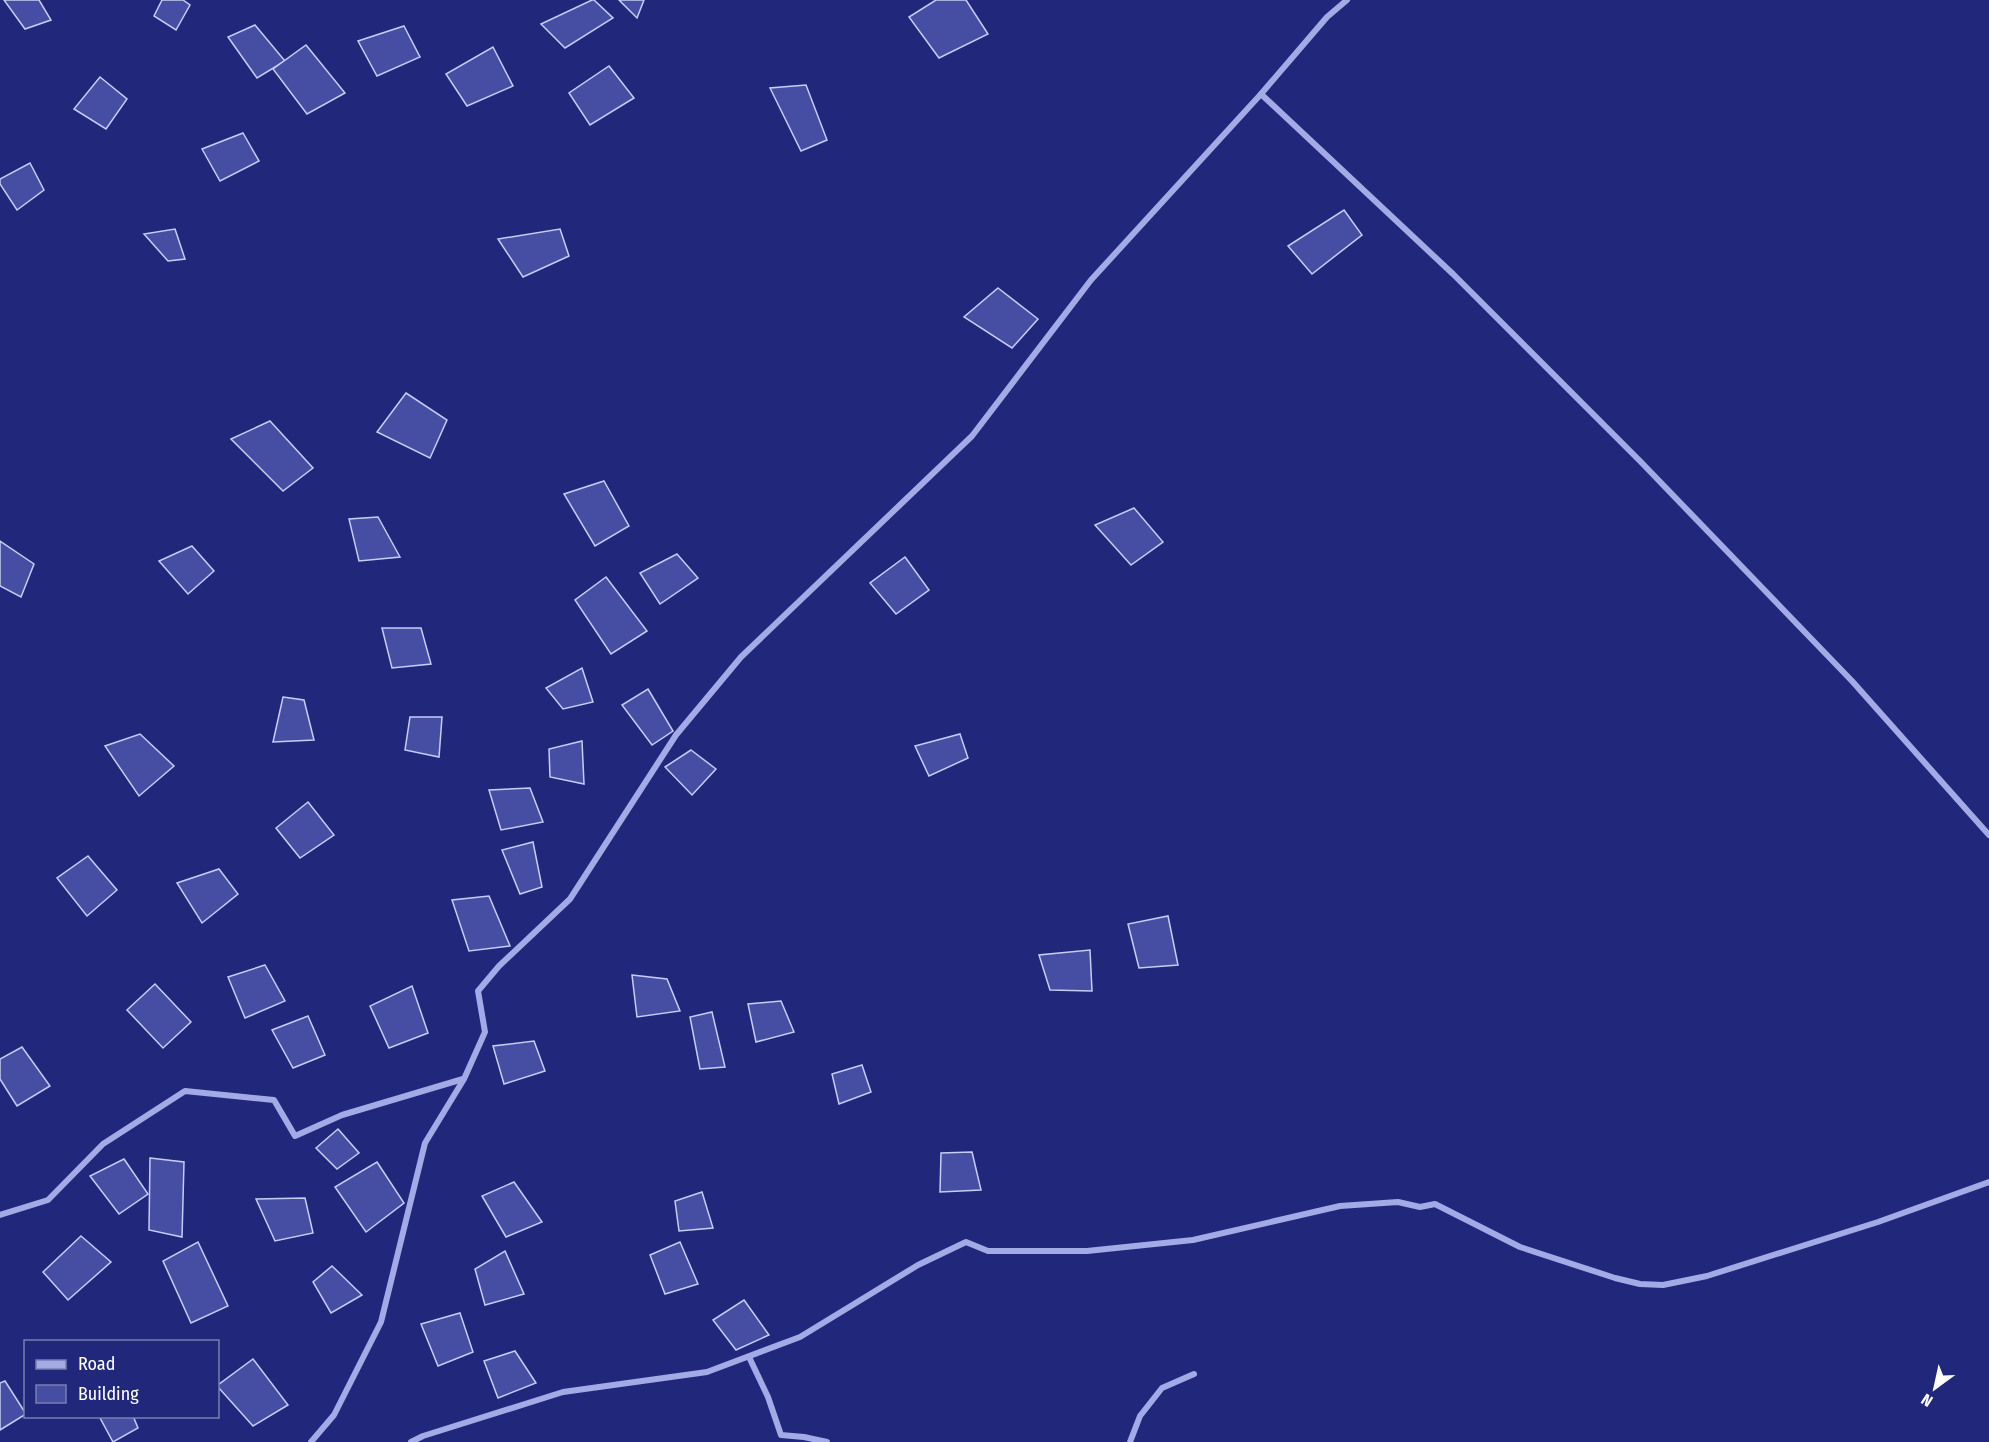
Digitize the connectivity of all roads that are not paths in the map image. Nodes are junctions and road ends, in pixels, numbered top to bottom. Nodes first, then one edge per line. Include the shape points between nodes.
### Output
1 (1347, 0) edge
2 (1261, 94) junction
3 (1989, 835) edge
4 (464, 1079) junction
5 (1989, 1182) edge
6 (0, 1215) edge
7 (749, 1357) junction
8 (1194, 1374) dead end
9 (311, 1442) edge
10 (411, 1442) edge
11 (827, 1442) edge
12 (1130, 1442) edge

1 - 2 street
2 - 3 street via 1453,274 1640,461 1852,681
2 - 4 street via 1091,280 972,436 741,657 676,735 570,899 478,991 485,1032
4 - 6 street via 342,1115 295,1137 274,1100 185,1091 103,1144 48,1200
4 - 9 street via 425,1143 381,1322 334,1415
5 - 7 street via 1787,1251 1663,1285 1614,1278 1520,1247 1435,1204 1340,1206 1193,1240 1087,1251 988,1251 966,1242 918,1265 800,1337
7 - 10 street via 707,1372 563,1392
7 - 11 street via 781,1435
8 - 12 street via 1162,1388 1140,1416

